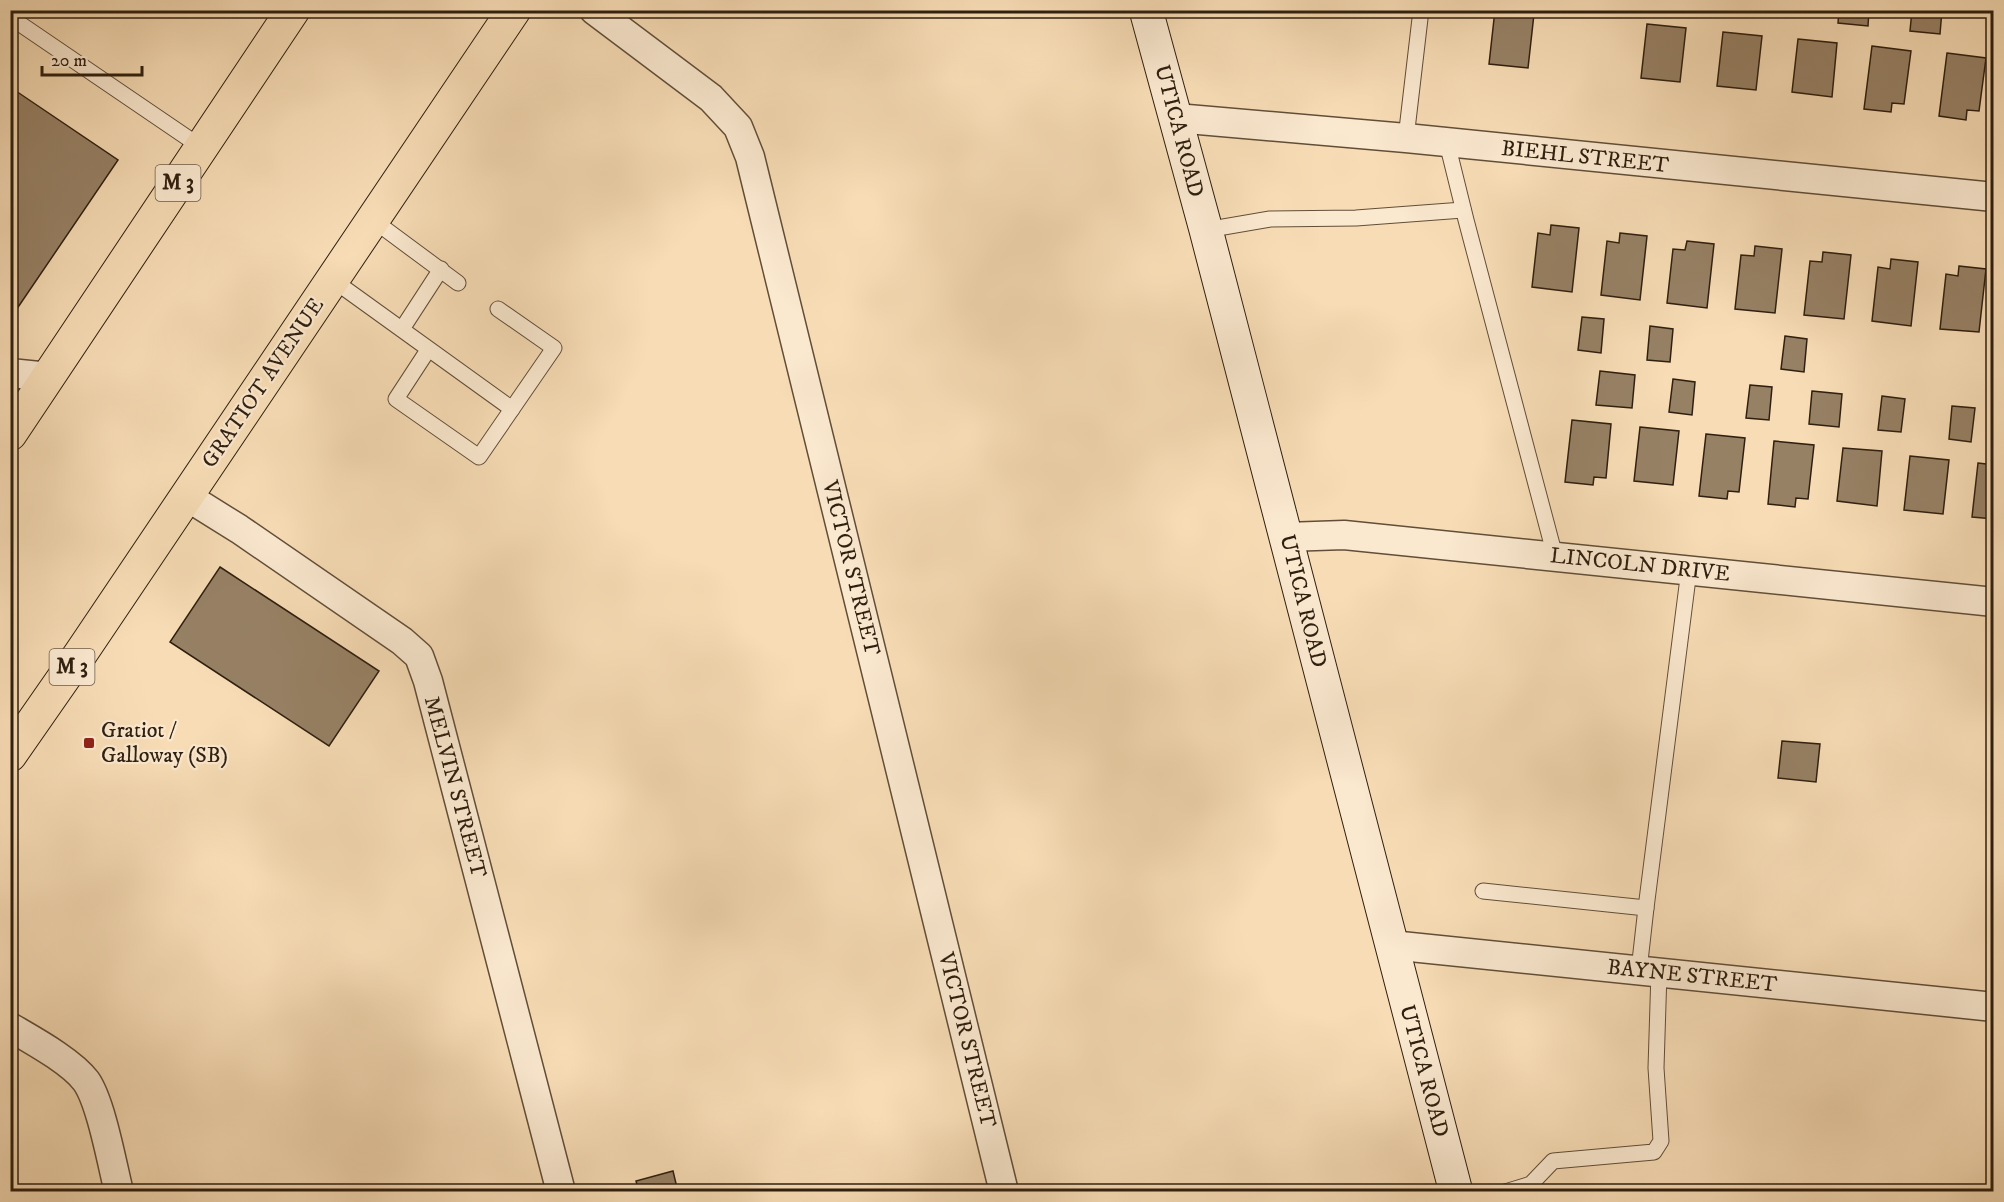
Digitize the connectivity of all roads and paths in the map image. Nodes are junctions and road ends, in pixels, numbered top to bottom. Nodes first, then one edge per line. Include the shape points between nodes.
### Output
1 (292, 10) edge
2 (514, 10) edge
3 (594, 10) edge
4 (1146, 10) edge
5 (1421, 10) edge
6 (10, 16) edge
7 (1176, 118) junction
8 (1406, 138) junction
9 (1448, 143) junction
10 (201, 147) junction
11 (1994, 197) edge
12 (1463, 210) junction
13 (373, 220) junction
14 (1206, 230) junction
15 (441, 269) junction
16 (333, 280) junction
17 (458, 283) dead end
18 (498, 309) dead end
19 (402, 329) junction
20 (428, 350) junction
21 (10, 373) edge
22 (49, 377) junction
23 (512, 409) junction
24 (10, 434) edge
25 (186, 496) junction
26 (1286, 537) junction
27 (1555, 556) junction
28 (1689, 570) junction
29 (1994, 602) edge
30 (10, 755) edge
31 (1483, 891) dead end
32 (1646, 908) junction
33 (1391, 945) junction
34 (1649, 971) junction
35 (1994, 1007) edge
36 (10, 1027) edge
37 (119, 1191) edge
38 (561, 1191) edge
39 (1004, 1191) edge
40 (1456, 1191) edge
41 (1505, 1191) edge

1 - 10 main road, M 3
2 - 13 main road, GRATIOT AVENUE / M 3
3 - 39 street, VICTOR STREET via 711,98 738,127 750,158
4 - 7 main road, UTICA ROAD
5 - 8 lane
6 - 10 lane
7 - 8 street, BIEHL STREET
7 - 14 main road, UTICA ROAD
8 - 9 street, BIEHL STREET
9 - 11 street, BIEHL STREET
9 - 12 lane
10 - 22 main road, M 3
12 - 14 lane via 1356,218 1270,219
12 - 27 lane
13 - 15 lane
13 - 16 main road, GRATIOT AVENUE / M 3
14 - 26 main road, UTICA ROAD
15 - 17 lane
15 - 19 lane
16 - 19 lane
16 - 25 main road, GRATIOT AVENUE / M 3
18 - 23 lane via 554,348
19 - 20 lane
20 - 23 lane
20 - 23 lane via 396,399 479,457
21 - 22 street
22 - 24 main road, M 3
25 - 30 main road, GRATIOT AVENUE / M 3
25 - 38 street, MELVIN STREET via 402,641 418,656 428,681
26 - 27 street, LINCOLN DRIVE via 1344,535
26 - 33 main road, UTICA ROAD
27 - 28 street, LINCOLN DRIVE
28 - 29 street, LINCOLN DRIVE
28 - 32 lane
31 - 32 lane
32 - 34 lane
33 - 34 street, BAYNE STREET
33 - 40 main road, UTICA ROAD
34 - 35 street, BAYNE STREET
34 - 41 lane via 1661,1141 1654,1152 1553,1161 1531,1184
36 - 37 street via 74,1068 86,1081 95,1099

